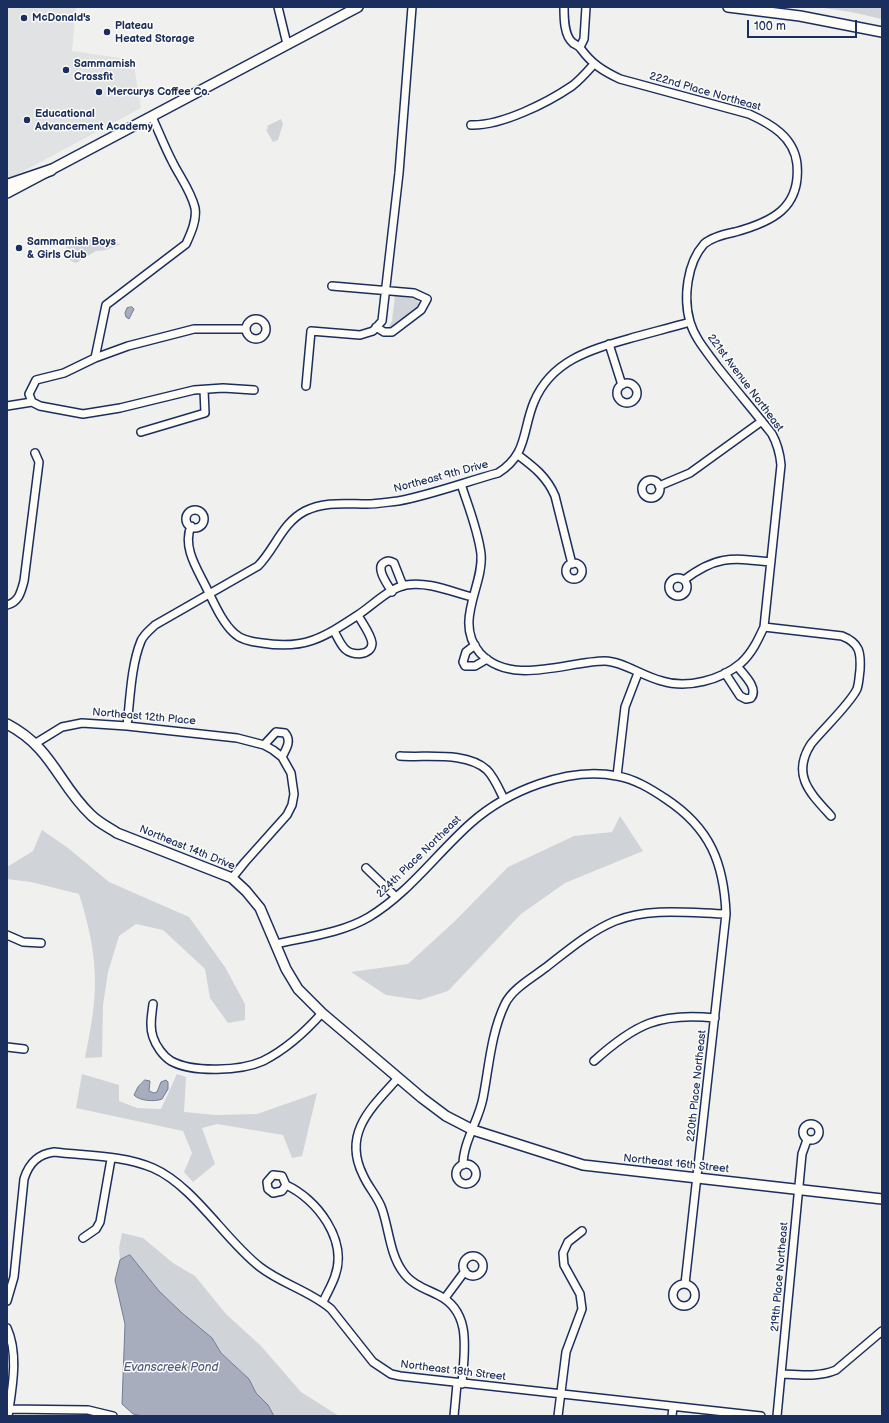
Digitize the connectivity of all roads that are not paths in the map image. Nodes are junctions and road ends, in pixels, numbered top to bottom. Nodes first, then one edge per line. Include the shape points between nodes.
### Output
1 (278, 7) edge
2 (358, 7) edge
3 (412, 7) edge
4 (564, 7) edge
5 (586, 7) edge
6 (728, 7) edge
7 (882, 32) edge
8 (288, 44) junction
9 (580, 47) junction
10 (594, 64) junction
11 (152, 117) junction
12 (471, 125) dead end
13 (51, 170) junction
14 (7, 185) edge
15 (7, 194) edge
16 (725, 234) joint
17 (332, 286) dead end
18 (385, 290) junction
19 (690, 322) junction
20 (376, 327) junction
21 (246, 329) dead end
22 (609, 344) junction
23 (95, 358) junction
24 (622, 385) dead end
25 (306, 386) dead end
26 (204, 390) junction
27 (254, 390) dead end
28 (32, 402) junction
29 (7, 406) edge
30 (762, 421) junction
31 (141, 432) dead end
32 (35, 453) dead end
33 (518, 455) junction
34 (461, 484) junction
35 (659, 486) dead end
36 (191, 526) dead end
37 (771, 562) junction
38 (572, 564) dead end
39 (684, 580) dead end
40 (403, 586) junction
41 (392, 592) junction
42 (210, 593) junction
43 (472, 597) junction
44 (10, 604) edge
45 (358, 615) junction
46 (764, 627) junction
47 (334, 630) junction
48 (475, 645) junction
49 (487, 659) junction
50 (737, 666) junction
51 (728, 672) junction
52 (638, 673) junction
53 (7, 724) edge
54 (127, 726) junction
55 (36, 743) junction
56 (264, 745) junction
57 (400, 756) dead end
58 (282, 757) junction
59 (617, 776) junction
60 (504, 799) junction
61 (831, 816) dead end
62 (366, 868) dead end
63 (232, 878) junction
64 (396, 896) junction
65 (726, 914) junction
66 (7, 934) edge
67 (41, 943) dead end
68 (276, 944) junction
69 (153, 1004) dead end
70 (322, 1013) junction
71 (715, 1018) junction
72 (7, 1047) edge
73 (24, 1049) dead end
74 (594, 1061) dead end
75 (398, 1078) junction
76 (473, 1130) junction
77 (807, 1140) dead end
78 (111, 1159) junction
79 (463, 1165) dead end
80 (697, 1178) junction
81 (286, 1185) dead end
82 (798, 1190) junction
83 (882, 1199) edge
84 (582, 1231) dead end
85 (83, 1238) dead end
86 (465, 1272) dead end
87 (685, 1284) dead end
88 (445, 1298) junction
89 (7, 1301) edge
90 (323, 1302) junction
91 (7, 1328) edge
92 (882, 1331) edge
93 (782, 1374) junction
94 (459, 1384) junction
95 (560, 1394) junction
96 (673, 1407) junction
97 (8, 1411) edge
98 (113, 1416) edge
99 (454, 1416) edge
100 (558, 1416) edge
101 (672, 1416) edge
102 (762, 1416) edge
103 (777, 1416) edge

1 - 8 street
2 - 8 street
3 - 18 street via 399,173
4 - 9 street, 222nd Place Northeast via 569,39
5 - 9 street via 584,39
6 - 7 street via 800,16
8 - 11 street
9 - 10 street, 222nd Place Northeast
10 - 12 street via 572,86 546,101 509,117
10 - 16 street, 222nd Place Northeast via 620,79 749,114 767,122 783,134 796,160 797,185 792,197 778,215 768,221
11 - 13 street
11 - 23 street via 191,195 195,209 194,221 186,244 106,305
13 - 14 main road
13 - 15 street
16 - 19 street, 221st Avenue Northeast via 706,243 694,260 688,287
17 - 18 street
18 - 20 street via 382,321
18 - 20 street via 414,293 427,299 421,310 392,332 384,332
19 - 22 street, Northeast 9th Drive
19 - 30 street, 221st Avenue Northeast via 699,342
20 - 25 street via 360,335 311,331
21 - 23 street via 194,329 128,346
22 - 24 street
22 - 33 street, Northeast 9th Drive via 574,358 549,377 534,403
23 - 28 street via 64,373 36,380 29,394
26 - 27 street
26 - 28 street via 83,414 40,406
26 - 31 street via 205,412
28 - 29 street
30 - 35 street via 690,473
30 - 37 street, 221st Avenue Northeast via 777,443 781,465
32 - 44 street via 39,462 24,581 20,596
33 - 34 street, Northeast 9th Drive via 508,467 498,473
33 - 38 street via 537,470 551,486
34 - 42 street, Northeast 9th Drive via 399,500 369,504 334,503 304,511 282,531 267,557 258,566
34 - 43 street via 481,554 479,575
36 - 42 street via 188,534 190,550
37 - 39 street via 734,559 720,561 700,568
37 - 46 street, 221st Avenue Northeast
40 - 41 street
40 - 41 street via 394,563 384,562 380,570
40 - 43 street via 426,585
41 - 45 street
42 - 47 street via 233,633 252,642 294,646 315,640
42 - 54 street, Northeast 9th Drive via 155,625 141,640
43 - 48 street via 469,623
45 - 47 street
45 - 47 street via 372,641 371,648 364,654 348,652
46 - 50 street, 221st Avenue Northeast via 747,657
46 - 61 street via 842,636 851,639 860,652 856,689 806,751 803,764 803,780 806,786
48 - 49 street
48 - 49 street via 466,652 463,662 466,666 475,666
49 - 52 street, 221st Avenue Northeast via 507,667 528,671 607,661
50 - 51 street, 221st Avenue Northeast
50 - 51 street via 754,688 751,698 740,696
51 - 52 street, 221st Avenue Northeast via 710,680 677,684 662,682
52 - 59 street via 625,707
53 - 55 street
54 - 55 street, Northeast 12th Place via 82,723 69,725
54 - 56 street, Northeast 12th Place via 237,738
55 - 63 street, Northeast 14th Drive via 76,797 103,825
56 - 58 street, Northeast 12th Place
56 - 58 street via 276,732 285,733 289,743
57 - 60 street via 448,757 472,761 488,770
58 - 63 street via 291,773 294,794 287,815
59 - 60 street via 564,778 527,788
59 - 65 street via 646,786 671,802 691,819 707,838 719,862 725,887
60 - 64 street, 224th Place Northeast via 470,824
62 - 64 street
63 - 68 street, Northeast 14th Drive via 254,900
64 - 68 street, 224th Place Northeast via 359,922
65 - 71 street, 220th Place Northeast
65 - 76 street via 667,912 642,914 615,921 584,938 520,987 506,1002 494,1034 480,1112
66 - 67 street via 22,942
68 - 70 street, Northeast 14th Drive via 292,981
69 - 70 street via 151,1027 164,1055 179,1064 217,1069 237,1068 263,1061 309,1028
70 - 75 street, Northeast 14th Drive
71 - 74 street via 690,1016 660,1019 632,1031
71 - 80 street, 220th Place Northeast
72 - 73 street
75 - 76 street, Northeast 14th Drive via 446,1116
75 - 88 street via 362,1122 356,1141 359,1166 382,1207 399,1267 411,1281
76 - 79 street via 464,1154
76 - 80 street, Northeast 16th Street via 583,1165
77 - 82 street, 219th Place Northeast via 802,1154
78 - 85 street via 100,1222 96,1229
78 - 89 street, Northeast 18th Street via 46,1153 27,1170 14,1277
78 - 90 street, Northeast 18th Street via 137,1163 166,1175 260,1267
80 - 82 street, Northeast 16th Street
80 - 87 street, 220th Place Northeast
81 - 90 street via 296,1190 313,1206 329,1227 336,1242 335,1276
82 - 83 street, Northeast 16th Street
82 - 93 street, 219th Place Northeast
84 - 95 street via 568,1242 563,1254 564,1265 580,1294 582,1308 566,1352
86 - 88 street
88 - 94 street via 455,1308 465,1329
90 - 94 street, Northeast 18th Street via 344,1324 373,1362 382,1369 400,1376
91 - 97 street via 13,1346 14,1360
92 - 93 street via 836,1370 809,1375
93 - 103 street, 219th Place Northeast
94 - 95 street, Northeast 18th Street
94 - 99 street
95 - 96 street, Northeast 18th Street
95 - 100 street
96 - 101 street
96 - 102 street, Northeast 18th Street
97 - 98 street via 88,1410

